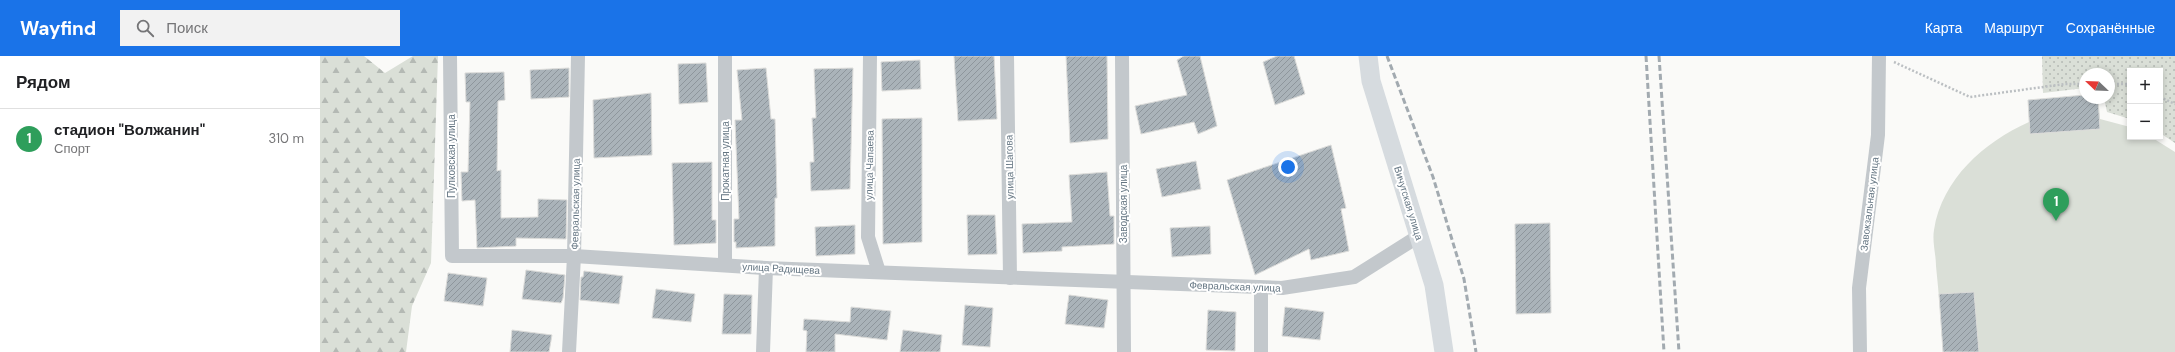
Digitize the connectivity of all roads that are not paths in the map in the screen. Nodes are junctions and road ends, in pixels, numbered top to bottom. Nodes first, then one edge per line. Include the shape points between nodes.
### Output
1 (450, 56) edge
2 (578, 56) edge
3 (725, 56) edge
4 (870, 56) edge
5 (1007, 56) edge
6 (1122, 56) edge
7 (1368, 56) edge
8 (1884, 58) edge
9 (1419, 236) junction
10 (452, 256) joint
11 (574, 256) junction
12 (725, 265) junction
13 (766, 268) junction
14 (879, 272) junction
15 (1010, 278) junction
16 (1117, 282) junction
17 (1261, 288) junction
18 (569, 352) edge
19 (763, 352) edge
20 (1124, 352) edge
21 (1261, 352) edge
22 (1444, 352) edge
23 (1860, 352) edge

1 - 10 street, Пулковская улица
2 - 11 street, Февральская улица
3 - 12 street, Прокатная улица
4 - 14 street, улица Чапаева via 868,237
5 - 15 street, улица Шагова
6 - 16 street, Заводская улица
7 - 9 main road, Вичугская улица via 1371,81
8 - 23 street, Завокзальная улица via 1878,135 1859,288
9 - 17 street, Февральская улица via 1354,277 1282,288
9 - 22 main road, Вичугская улица via 1434,285
10 - 11 street, улица Радищева
11 - 12 street, улица Радищева
11 - 18 street, Февральская улица
12 - 13 street, улица Радищева
13 - 14 street, улица Радищева
13 - 19 street
14 - 15 street, улица Радищева
15 - 16 street, улица Радищева
16 - 17 street, Февральская улица
16 - 20 street, Заводская улица
17 - 21 street

